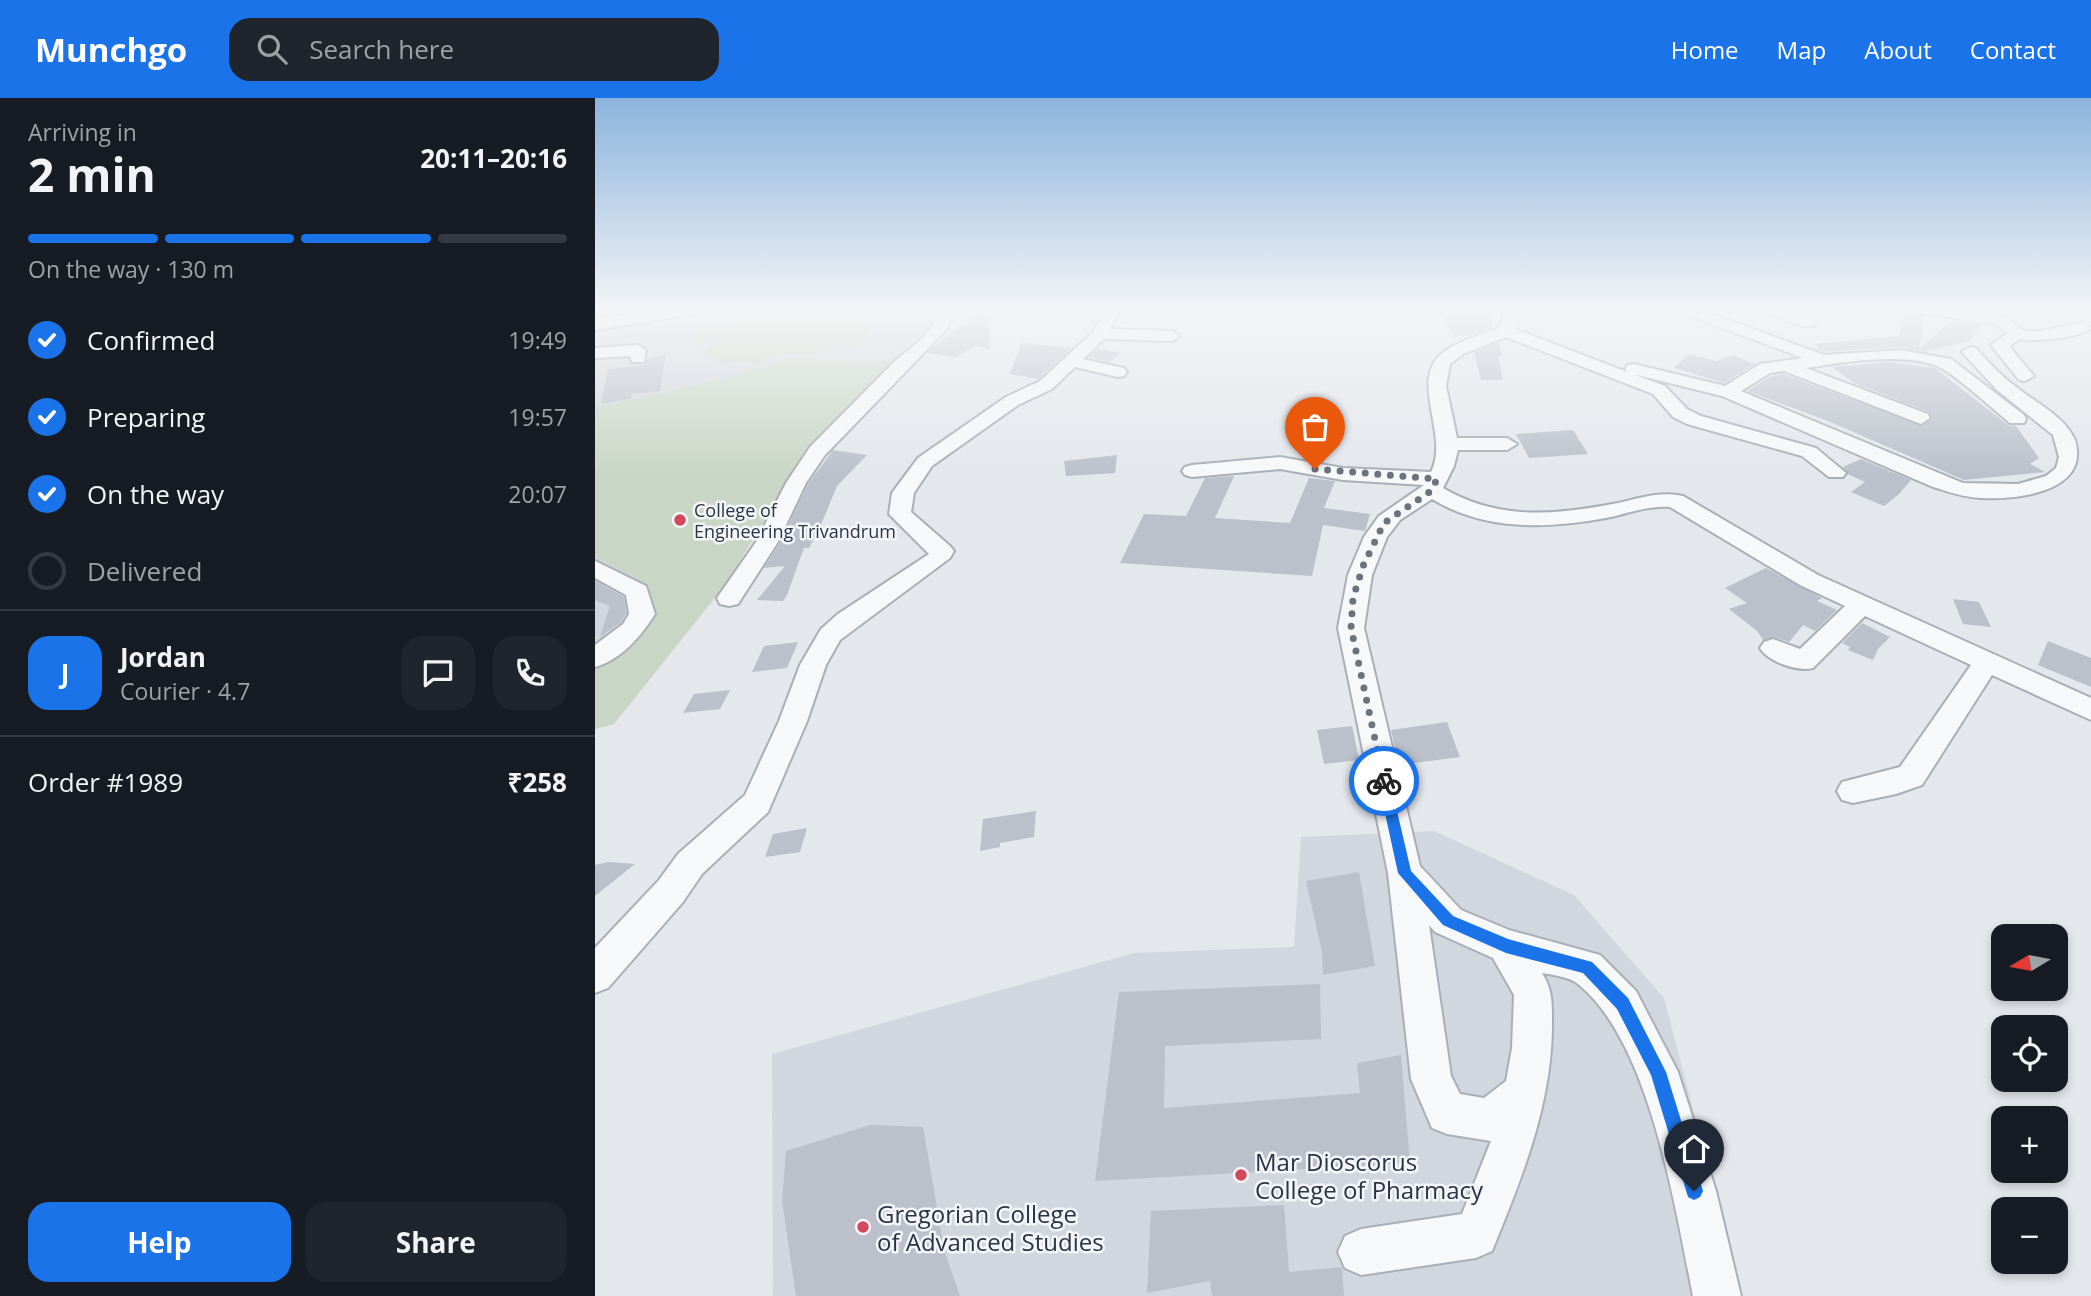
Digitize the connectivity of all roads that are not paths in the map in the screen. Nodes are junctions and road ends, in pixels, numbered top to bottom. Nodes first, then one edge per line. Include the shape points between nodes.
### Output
1 (902, 364) edge
2 (1068, 364) edge
3 (1083, 364) edge
4 (1444, 364) edge
5 (1591, 364) edge
6 (1799, 364) edge
7 (1850, 364) edge
8 (1946, 364) edge
9 (1982, 364) edge
10 (2015, 364) edge
11 (1786, 366) junction
12 (1634, 369) dead end
13 (1118, 372) dead end
14 (2025, 376) dead end
15 (1728, 392) junction
16 (1449, 444) junction
17 (1507, 444) dead end
18 (2070, 463) junction
19 (1192, 471) dead end
20 (1836, 474) dead end
21 (1434, 485) junction
22 (595, 568) edge
23 (729, 598) dead end
24 (1861, 605) junction
25 (1773, 648) dead end
26 (595, 658) edge
27 (1987, 662) junction
28 (2091, 710) edge
29 (1853, 791) dead end
30 (1402, 863) junction
31 (1506, 946) junction
32 (595, 975) edge
33 (1525, 1093) junction
34 (1361, 1252) dead end
35 (1717, 1296) edge

1 - 23 street via 817,451 767,542
2 - 32 street via 1046,385 1012,401 925,462 903,493 900,514 942,551 938,558 830,635 813,665 758,803 690,864
3 - 13 street
4 - 16 street via 1436,389
5 - 20 street via 1659,390 1680,413 1694,420 1809,452
6 - 11 street
7 - 11 street via 1921,418
8 - 18 street via 2052,443
9 - 18 street via 2054,425 2070,451
10 - 14 street
11 - 15 street via 1766,368
12 - 15 street
15 - 18 street via 1964,490 1994,493 2036,488 2060,478
16 - 17 street
16 - 21 street
19 - 21 street via 1280,463
21 - 24 street via 1447,502 1466,509 1525,518 1568,518 1662,500 1675,502
21 - 30 street via 1384,523 1353,598 1351,628
22 - 26 street via 637,591 642,614 632,629
24 - 25 street via 1804,661
24 - 27 street
27 - 28 street
27 - 29 street via 1911,776
30 - 31 street via 1448,921
30 - 33 street via 1431,1079 1447,1113 1490,1120
31 - 33 street via 1533,992
31 - 35 street via 1587,967 1623,1004 1658,1072 1694,1191
33 - 34 street via 1508,1157 1476,1235

